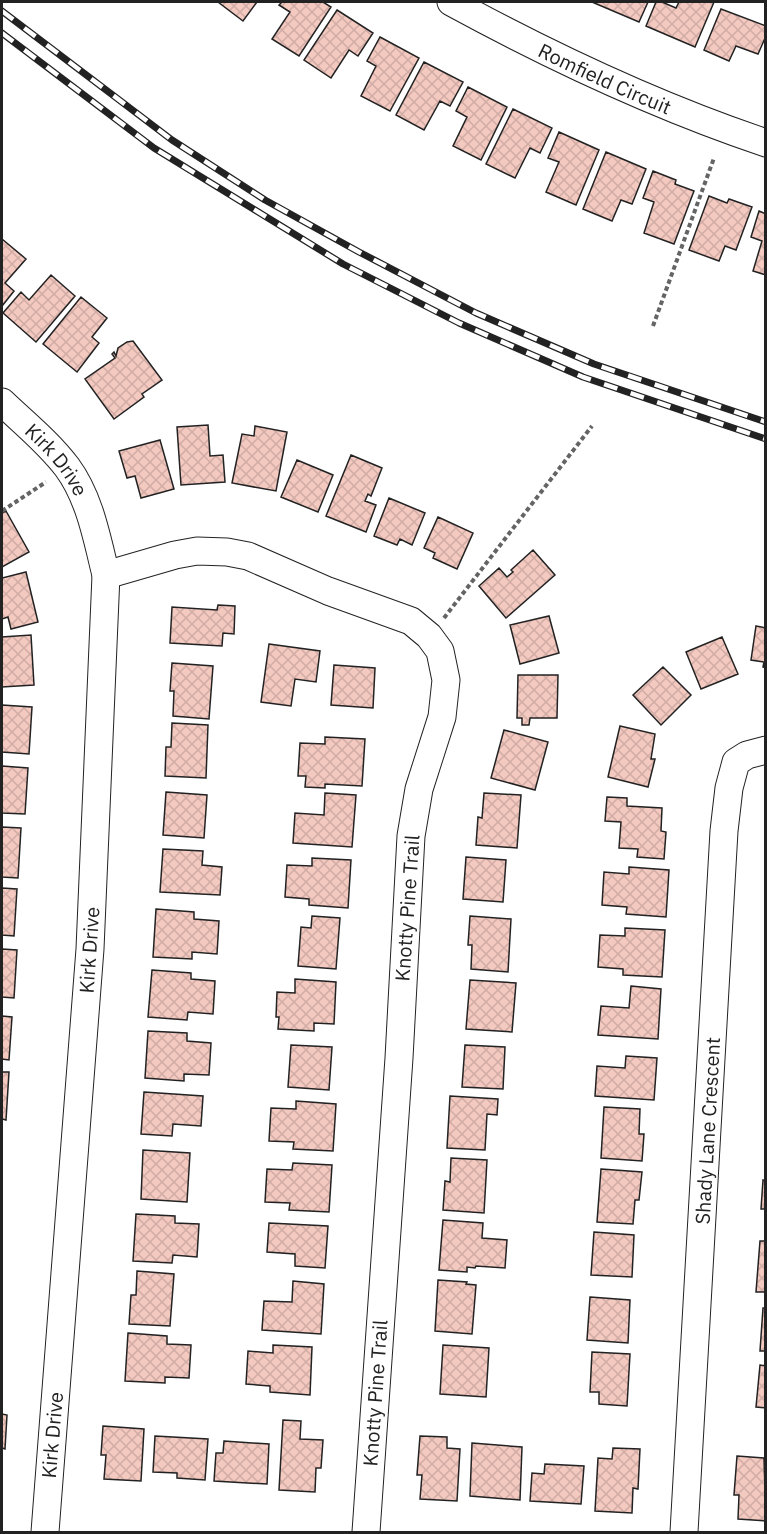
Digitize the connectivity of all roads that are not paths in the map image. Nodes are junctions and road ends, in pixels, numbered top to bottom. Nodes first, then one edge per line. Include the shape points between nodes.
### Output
1 (450, 2) edge
2 (765, 143) edge
3 (2, 402) edge
4 (106, 575) junction
5 (765, 750) edge
6 (45, 1533) edge
7 (366, 1533) edge
8 (684, 1533) edge

1 - 2 street, Romfield Circuit via 597,77
3 - 4 street, Kirk Drive via 43,439 68,469 96,531
4 - 6 street, Kirk Drive via 90,949
4 - 7 street, Knotty Pine Trail via 197,551 248,556 411,621 440,651 446,680 442,717 419,789 411,836
5 - 8 street, Shady Lane Crescent via 736,762 723,843

